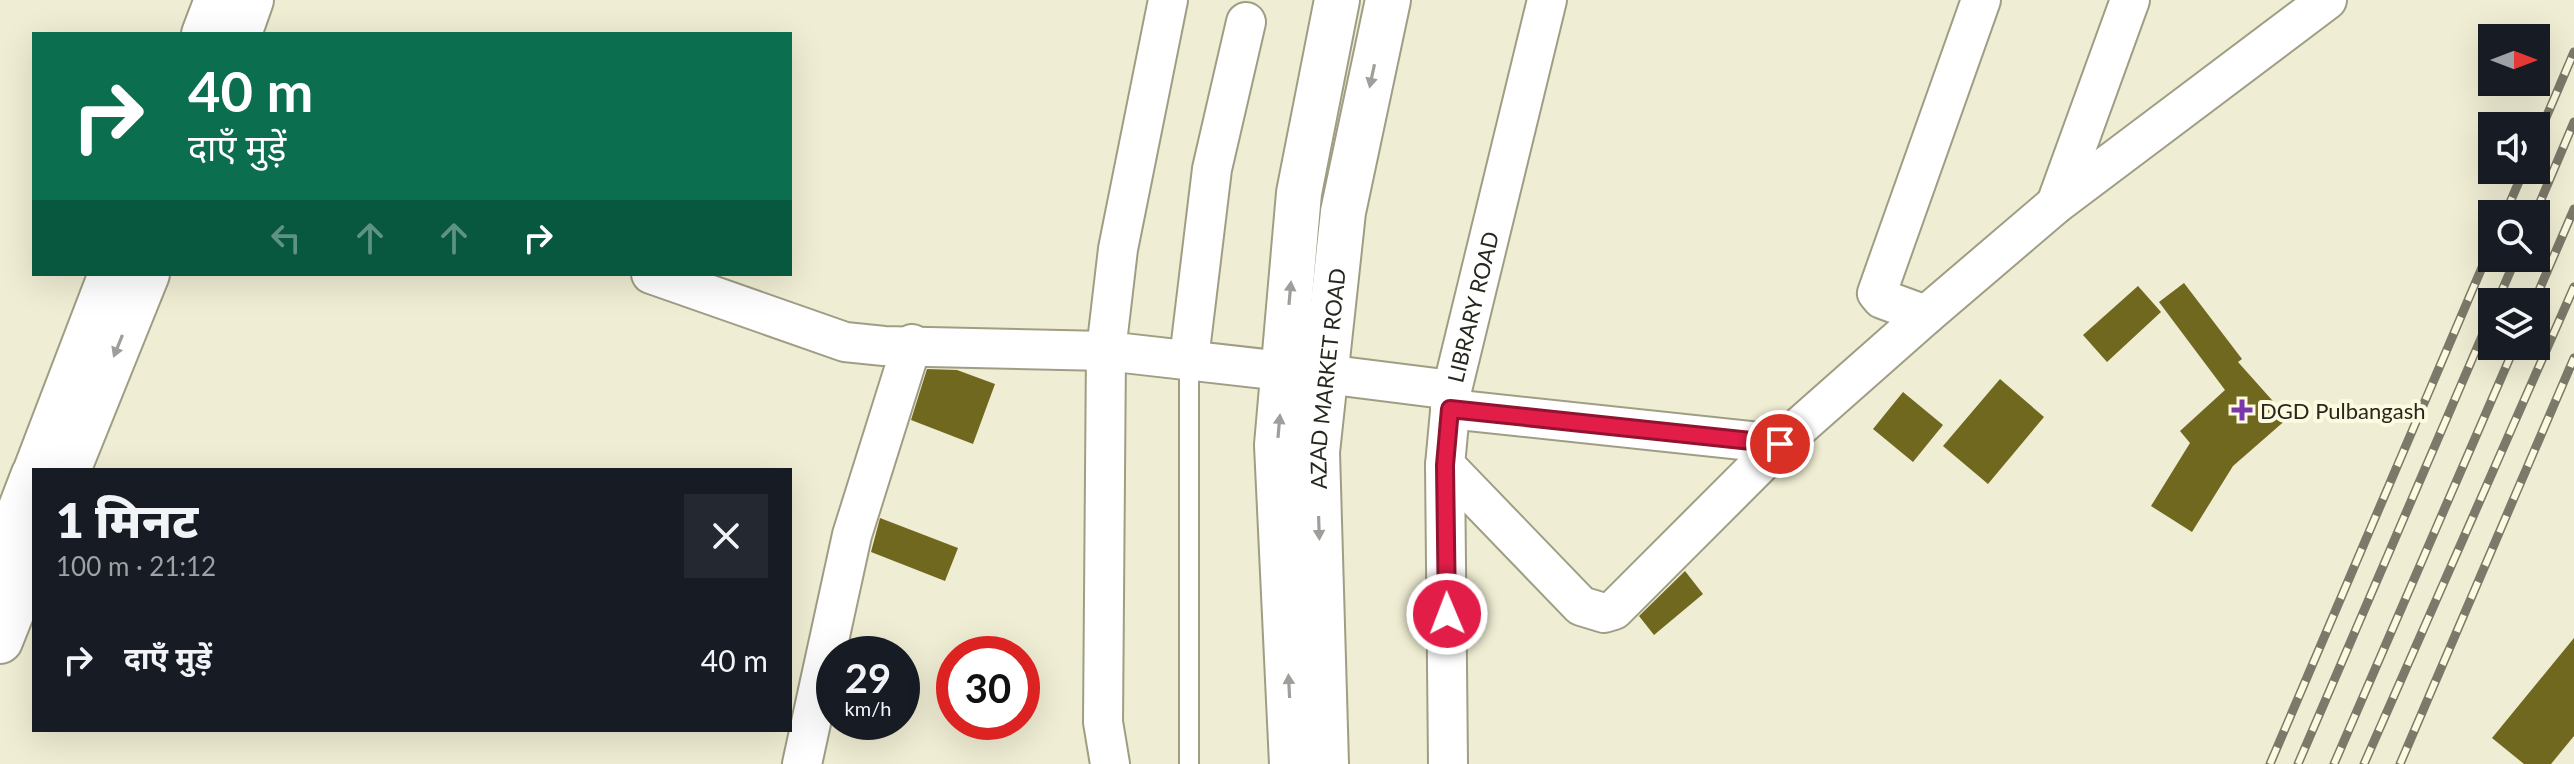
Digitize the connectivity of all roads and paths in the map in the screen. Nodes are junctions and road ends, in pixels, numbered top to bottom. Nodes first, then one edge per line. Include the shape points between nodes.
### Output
1 (217, 0) edge
2 (251, 0) edge
3 (1168, 0) edge
4 (1337, 0) edge
5 (1388, 0) edge
6 (1547, 0) edge
7 (1981, 0) edge
8 (2130, 0) edge
9 (2327, 0) edge
10 (1246, 22) dead end
11 (205, 32) edge
12 (240, 32) edge
13 (2056, 204) junction
14 (110, 276) edge
15 (146, 276) edge
16 (657, 276) edge
17 (1926, 315) junction
18 (912, 344) junction
19 (1106, 351) junction
20 (1189, 359) junction
21 (1304, 373) junction
22 (1451, 399) junction
23 (1780, 444) junction
24 (1445, 465) junction
25 (37, 468) edge
26 (69, 468) edge
27 (32, 480) edge
28 (32, 561) edge
29 (0, 562) edge
30 (0, 641) edge
31 (802, 764) edge
32 (1110, 764) edge
33 (1189, 764) edge
34 (1292, 764) edge
35 (1326, 764) edge
36 (1448, 764) edge

1 - 11 main road
2 - 12 main road
3 - 19 street via 1123,220
21 -> 4 main road, AZAD MARKET ROAD via 1299,193
5 -> 21 main road, AZAD MARKET ROAD
6 - 22 street, LIBRARY ROAD
7 - 17 street via 1877,293
8 - 13 street
9 - 13 street
10 - 20 street via 1212,169
13 - 17 street
14 - 25 main road
15 -> 26 main road
16 - 18 street via 830,338 884,346
17 - 23 street
18 - 19 street
18 - 31 street via 852,535
19 - 20 street
19 - 32 street via 1103,722
20 - 21 street
20 - 33 lane
21 - 22 street
34 -> 21 main road, AZAD MARKET ROAD via 1277,445
21 -> 35 main road, AZAD MARKET ROAD via 1317,452
22 - 23 street
22 - 24 street, LIBRARY ROAD
23 - 24 street via 1622,602 1604,613 1581,606
24 - 36 street, LIBRARY ROAD
27 - 29 main road
28 - 30 main road

